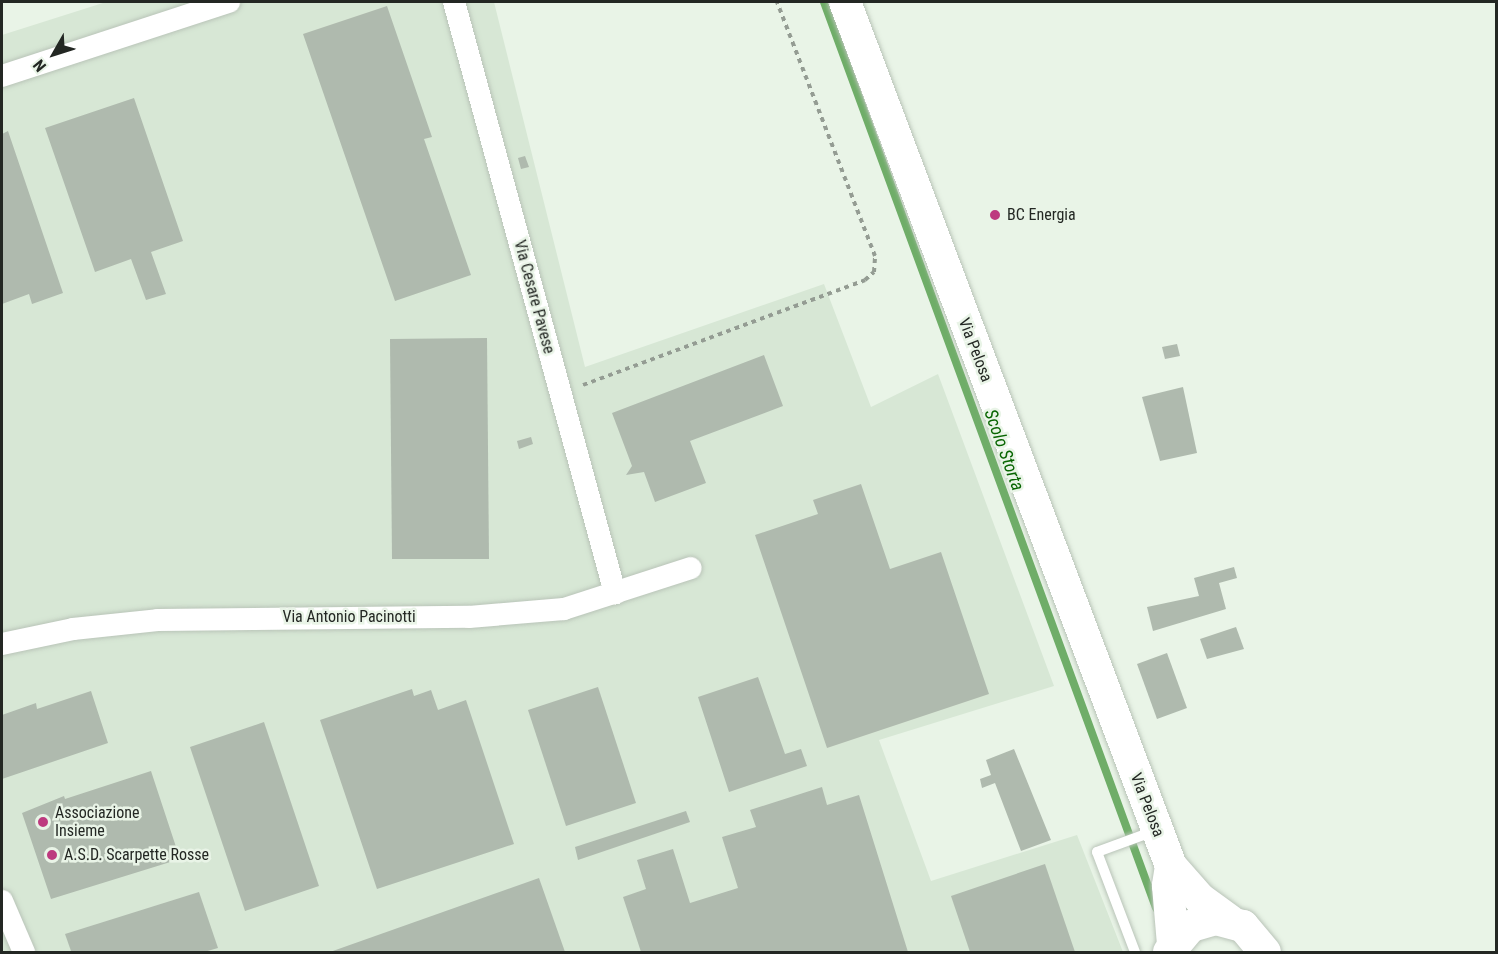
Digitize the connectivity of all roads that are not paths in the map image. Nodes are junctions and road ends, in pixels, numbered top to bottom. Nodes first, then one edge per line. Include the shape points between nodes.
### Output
1 (229, 2) edge
2 (454, 2) edge
3 (845, 2) edge
4 (2, 76) edge
5 (691, 568) dead end
6 (615, 592) junction
7 (2, 645) edge
8 (1148, 833) junction
9 (1171, 866) junction
10 (2, 901) edge
11 (1230, 921) junction
12 (1171, 948) edge
13 (24, 952) edge
14 (1135, 952) edge
15 (1265, 952) edge

1 - 4 street
2 - 6 street, Via Cesare Pavese
3 - 8 main road, Via Pelosa
5 - 6 street, Via Antonio Pacinotti
6 - 7 street, Via Antonio Pacinotti via 564,609 479,616 158,620 73,629
8 - 9 main road, Via Pelosa
8 - 14 lane via 1097,852
9 - 11 main road, Via Pelosa via 1200,899
9 - 12 main road, Via Pelosa
10 - 13 street
11 - 12 main road, Via Pelosa via 1202,922 1181,934
11 - 15 main road, Via Pelosa via 1254,935

